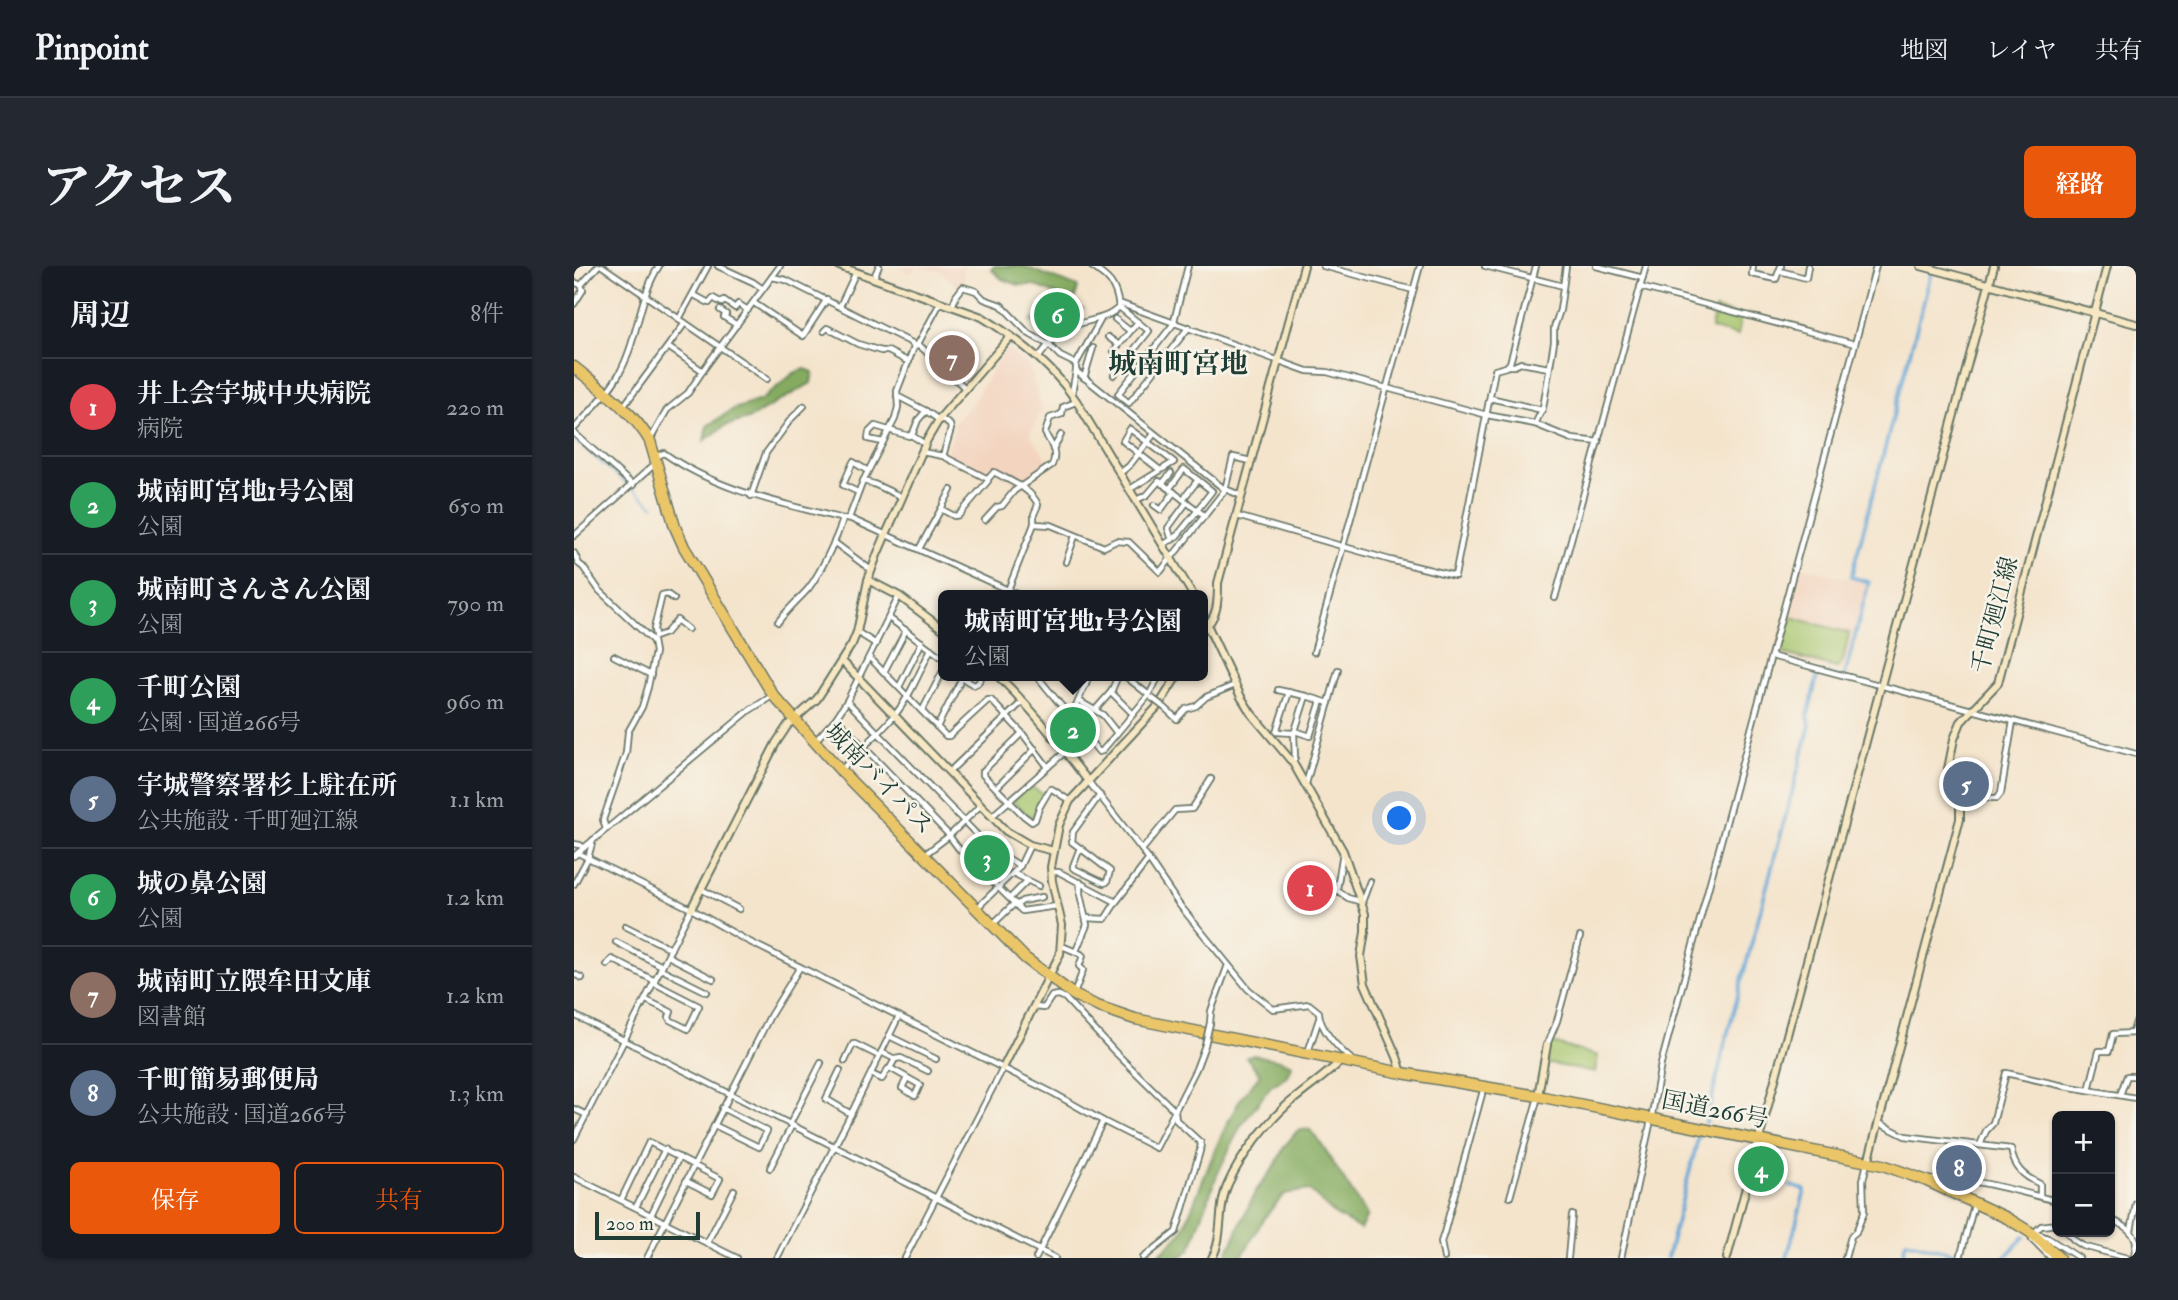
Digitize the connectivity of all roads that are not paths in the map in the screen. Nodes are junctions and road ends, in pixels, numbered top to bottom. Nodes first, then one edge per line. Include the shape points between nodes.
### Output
1 (600, 266) edge
2 (659, 266) edge
3 (708, 266) edge
4 (718, 266) edge
5 (739, 266) edge
6 (780, 266) edge
7 (839, 266) edge
8 (879, 266) edge
9 (1091, 266) edge
10 (1188, 266) edge
11 (1304, 266) edge
12 (1323, 266) edge
13 (1420, 266) edge
14 (1485, 266) edge
15 (1536, 266) edge
16 (1566, 266) edge
17 (1595, 266) edge
18 (1646, 266) edge
19 (1753, 266) edge
20 (1808, 266) edge
21 (1876, 266) edge
22 (1921, 266) edge
23 (1994, 266) edge
24 (2107, 266) edge
25 (1780, 269) edge
26 (856, 272) junction
27 (735, 274) junction
28 (772, 277) junction
29 (874, 277) junction
30 (1533, 278) junction
31 (1643, 278) junction
32 (574, 282) edge
33 (1989, 284) junction
34 (581, 285) junction
35 (1563, 286) junction
36 (1640, 287) junction
37 (763, 289) junction
38 (1413, 290) junction
39 (644, 295) junction
40 (694, 295) junction
41 (827, 299) junction
42 (574, 303) edge
43 (754, 303) junction
44 (940, 303) junction
45 (1119, 305) junction
46 (840, 306) junction
47 (953, 307) junction
48 (720, 310) dead end
49 (748, 310) junction
50 (2095, 313) junction
51 (1101, 318) junction
52 (679, 319) junction
53 (1115, 319) dead end
54 (1138, 322) junction
55 (1174, 322) junction
56 (685, 323) junction
57 (2136, 324) edge
58 (737, 326) junction
59 (1189, 327) junction
60 (824, 331) dead end
61 (1130, 331) junction
62 (1010, 337) junction
63 (1108, 337) dead end
64 (1855, 344) junction
65 (1049, 345) junction
66 (1119, 345) junction
67 (916, 346) junction
68 (668, 347) junction
69 (720, 348) junction
70 (1093, 348) dead end
71 (1114, 351) dead end
72 (1148, 356) junction
73 (1080, 357) junction
74 (1038, 358) junction
75 (1089, 360) junction
76 (1278, 360) junction
77 (909, 362) junction
78 (1076, 364) junction
79 (1159, 365) junction
80 (1508, 366) junction
81 (574, 367) edge
82 (1549, 368) junction
83 (703, 371) junction
84 (1076, 371) junction
85 (1114, 374) dead end
86 (1084, 378) junction
87 (767, 379) dead end
88 (1386, 387) junction
89 (965, 388) junction
90 (605, 393) junction
91 (1072, 393) junction
92 (897, 396) junction
93 (1490, 398) junction
94 (1077, 401) junction
95 (804, 406) dead end
96 (622, 408) junction
97 (1542, 410) junction
98 (926, 411) junction
99 (1487, 415) junction
100 (939, 419) junction
101 (1535, 424) junction
102 (889, 430) junction
103 (574, 431) edge
104 (1154, 434) junction
105 (911, 435) junction
106 (1061, 435) dead end
107 (650, 441) junction
108 (883, 442) junction
109 (1149, 442) junction
110 (1599, 443) junction
111 (923, 448) junction
112 (1053, 449) junction
113 (1139, 454) junction
114 (943, 456) junction
115 (656, 460) junction
116 (1251, 461) junction
117 (1160, 470) junction
118 (868, 471) junction
119 (1120, 473) junction
120 (1171, 473) dead end
121 (988, 479) junction
122 (1198, 480) junction
123 (863, 481) junction
124 (1163, 484) junction
125 (632, 486) junction
126 (1020, 487) junction
127 (951, 489) dead end
128 (1130, 489) junction
129 (1225, 489) junction
130 (1172, 490) junction
131 (858, 492) junction
132 (751, 496) junction
133 (1242, 496) junction
134 (902, 498) junction
135 (1136, 500) junction
136 (1185, 500) junction
137 (1154, 505) dead end
138 (941, 509) junction
139 (1197, 510) junction
140 (1205, 516) junction
141 (1237, 516) junction
142 (846, 519) junction
143 (985, 520) dead end
144 (1034, 524) junction
145 (574, 536) edge
146 (886, 536) junction
147 (1075, 536) junction
148 (1172, 541) junction
149 (835, 543) junction
150 (1163, 545) junction
151 (1342, 547) junction
152 (919, 550) junction
153 (574, 553) edge
154 (1172, 559) junction
155 (1066, 562) dead end
156 (871, 570) junction
157 (868, 579) junction
158 (1003, 590) edge
159 (1011, 590) edge
160 (1190, 590) edge
161 (899, 596) junction
162 (1555, 598) dead end
163 (674, 599) dead end
164 (889, 618) junction
165 (778, 622) dead end
166 (938, 626) edge
167 (1209, 626) joint
168 (688, 629) dead end
169 (906, 629) junction
170 (857, 632) junction
171 (654, 638) junction
172 (922, 642) junction
173 (876, 644) junction
174 (931, 649) junction
175 (1314, 652) dead end
176 (938, 655) edge
177 (614, 656) dead end
178 (1771, 656) junction
179 (869, 657) junction
180 (842, 662) junction
181 (1338, 670) dead end
182 (884, 673) junction
183 (651, 676) junction
184 (859, 678) junction
185 (938, 680) edge
186 (961, 681) edge
187 (1003, 681) edge
188 (1041, 681) edge
189 (1077, 681) edge
190 (1087, 681) edge
191 (1116, 681) edge
192 (1131, 681) edge
193 (1157, 681) edge
194 (1174, 681) edge
195 (1086, 685) junction
196 (1236, 685) junction
197 (1881, 685) junction
198 (899, 687) junction
199 (1278, 690) dead end
200 (1111, 692) junction
201 (1289, 692) junction
202 (774, 695) junction
203 (907, 696) junction
204 (1150, 696) junction
205 (1306, 696) junction
206 (1024, 700) junction
207 (847, 701) junction
208 (1079, 701) junction
209 (1321, 701) junction
210 (1329, 703) junction
211 (1096, 709) junction
212 (1973, 710) junction
213 (922, 712) junction
214 (1133, 714) junction
215 (895, 716) junction
216 (1007, 717) junction
217 (836, 718) junction
218 (1073, 718) junction
219 (794, 720) junction
220 (2013, 721) junction
221 (937, 727) junction
222 (878, 732) junction
223 (1294, 732) junction
224 (1022, 733) junction
225 (1117, 733) junction
226 (1055, 736) junction
227 (814, 742) junction
228 (863, 746) junction
229 (1035, 749) junction
230 (1065, 751) junction
231 (2136, 754) edge
232 (1293, 762) junction
233 (1048, 767) junction
234 (841, 771) junction
235 (949, 772) junction
236 (1211, 779) dead end
237 (1088, 781) junction
238 (1306, 786) junction
239 (996, 788) junction
240 (1100, 795) junction
241 (1070, 801) junction
242 (1009, 802) junction
243 (1960, 803) junction
244 (981, 804) junction
245 (992, 816) junction
246 (965, 820) junction
247 (606, 829) junction
248 (949, 836) junction
249 (593, 839) junction
250 (574, 844) edge
251 (1030, 845) junction
252 (1003, 846) dead end
253 (584, 848) junction
254 (1080, 848) junction
255 (1142, 850) junction
256 (1054, 851) junction
257 (1343, 851) junction
258 (997, 852) junction
259 (576, 854) edge
260 (923, 856) junction
261 (588, 858) junction
262 (1149, 859) junction
263 (1020, 866) junction
264 (1051, 872) junction
265 (1013, 873) junction
266 (1027, 881) junction
267 (1370, 881) dead end
268 (1080, 882) junction
269 (1325, 882) dead end
270 (574, 884) edge
271 (1039, 886) dead end
272 (999, 887) junction
273 (701, 889) junction
274 (1337, 889) junction
275 (1042, 897) dead end
276 (1362, 901) junction
277 (1014, 902) junction
278 (1116, 902) junction
279 (1057, 906) junction
280 (691, 909) junction
281 (739, 909) dead end
282 (976, 909) junction
283 (1086, 918) junction
284 (625, 926) dead end
285 (992, 926) junction
286 (1580, 937) dead end
287 (617, 942) dead end
288 (1062, 946) junction
289 (671, 949) junction
290 (1076, 951) junction
291 (668, 956) junction
292 (1229, 964) junction
293 (607, 965) dead end
294 (662, 967) junction
295 (800, 967) junction
296 (574, 974) edge
297 (582, 978) dead end
298 (1050, 978) junction
299 (713, 979) dead end
300 (655, 982) junction
301 (707, 992) dead end
302 (1074, 995) junction
303 (646, 1000) junction
304 (1034, 1007) junction
305 (574, 1015) edge
306 (898, 1016) junction
307 (1319, 1020) junction
308 (2136, 1022) edge
309 (2135, 1033) edge
310 (889, 1036) junction
311 (625, 1042) junction
312 (1547, 1045) joint
313 (1308, 1053) junction
314 (880, 1054) junction
315 (895, 1059) junction
316 (936, 1059) dead end
317 (1342, 1060) junction
318 (845, 1061) dead end
319 (821, 1063) dead end
320 (1358, 1064) junction
321 (1003, 1068) junction
322 (888, 1069) dead end
323 (840, 1070) dead end
324 (928, 1071) dead end
325 (1402, 1073) junction
326 (871, 1074) junction
327 (2136, 1076) edge
328 (907, 1078) dead end
329 (1484, 1087) junction
330 (2090, 1090) junction
331 (730, 1093) junction
332 (2120, 1095) junction
333 (1538, 1096) junction
334 (2136, 1098) edge
335 (722, 1108) junction
336 (574, 1109) edge
337 (1175, 1111) junction
338 (851, 1114) junction
339 (587, 1115) junction
340 (1651, 1119) junction
341 (1103, 1121) junction
342 (1879, 1123) junction
343 (714, 1125) junction
344 (791, 1125) junction
345 (574, 1139) edge
346 (1758, 1139) junction
347 (1980, 1145) junction
348 (834, 1146) junction
349 (665, 1149) junction
350 (679, 1157) junction
351 (1868, 1162) junction
352 (694, 1165) junction
353 (770, 1168) dead end
354 (574, 1177) edge
355 (686, 1181) junction
356 (1927, 1181) junction
357 (734, 1190) dead end
358 (2040, 1196) junction
359 (937, 1197) junction
360 (1510, 1197) dead end
361 (2052, 1199) edge
362 (621, 1200) junction
363 (1975, 1203) junction
364 (2136, 1204) edge
365 (636, 1207) junction
366 (651, 1215) junction
367 (1572, 1215) dead end
368 (2115, 1221) edge
369 (666, 1222) junction
370 (2052, 1225) edge
371 (2131, 1232) junction
372 (2033, 1233) junction
373 (2071, 1237) edge
374 (2074, 1240) junction
375 (2136, 1242) edge
376 (707, 1243) junction
377 (1040, 1250) junction
378 (2061, 1253) edge
379 (2072, 1256) edge
380 (2135, 1257) edge
381 (647, 1258) edge
382 (737, 1258) edge
383 (777, 1258) edge
384 (905, 1258) edge
385 (1035, 1258) edge
386 (1055, 1258) edge
387 (1143, 1258) edge
388 (1212, 1258) edge
389 (1444, 1258) edge
390 (1567, 1258) edge
391 (1621, 1258) edge
392 (1727, 1258) edge
393 (1845, 1258) edge
394 (1960, 1258) edge
395 (2051, 1258) edge
396 (2079, 1258) edge
397 (2127, 1258) edge

1 - 34 street
1 - 39 street
2 - 39 street
3 - 40 street
4 - 27 street
5 - 27 street
6 - 28 street
7 - 26 street
8 - 29 street
9 - 45 street via 1113,284
10 - 55 street
11 - 76 street
12 - 38 street
13 - 38 street
14 - 30 street
15 - 30 street
16 - 35 street
17 - 31 street
18 - 31 street
19 - 25 street via 1752,274 1776,279
20 - 25 street via 1806,278
21 - 64 street
22 - 33 street
23 - 33 street
24 - 50 street, 千町廻江線
26 - 29 street
26 - 46 street
27 - 37 street
28 - 37 street
28 - 41 street
29 - 44 street
30 - 35 street
30 - 80 street
31 - 36 street
32 - 34 street
33 - 50 street
33 - 197 street
34 - 42 street via 583,290
35 - 82 street
36 - 64 street
36 - 110 street
37 - 43 street
38 - 88 street
39 - 52 street
39 - 90 street via 634,338 620,373
40 - 49 street via 709,303 713,298
40 - 52 street
41 - 43 street via 803,336
41 - 46 street
43 - 49 street
44 - 47 street
44 - 67 street
45 - 51 street
45 - 54 street
45 - 55 street
46 - 67 street
47 - 62 street via 982,317
47 - 65 street via 963,287 976,291 1001,305 1028,333
48 - 58 street
49 - 58 street
50 - 57 street
50 - 212 street, 千町廻江線 via 1998,683
51 - 65 street via 1068,327
51 - 73 street
52 - 56 street
53 - 61 street
54 - 61 street
54 - 85 street via 1149,331
55 - 59 street
55 - 72 street
56 - 68 street
56 - 69 street
58 - 69 street
59 - 76 street
59 - 79 street
60 - 77 street via 827,328
61 - 66 street
62 - 74 street
62 - 89 street
63 - 66 street
64 - 178 street
65 - 74 street
65 - 78 street
66 - 71 street
67 - 77 street
67 - 89 street
68 - 83 street
68 - 96 street
69 - 83 street
69 - 87 street
70 - 75 street
72 - 79 street
72 - 79 street via 1118,394 1129,403
73 - 75 street
73 - 78 street
74 - 91 street
75 - 86 street
76 - 88 street via 1307,371
76 - 116 street
77 - 92 street
78 - 84 street
80 - 82 street via 1521,363
80 - 93 street via 1496,370
81 - 90 highway, 城南バイパス
82 - 97 street
83 - 107 street via 688,393 667,410
84 - 86 street
84 - 91 street
86 - 104 street
88 - 99 street
88 - 151 street
89 - 100 street
90 - 96 highway, 城南バイパス
90 - 103 street
91 - 94 street
92 - 98 street
92 - 102 street
93 - 97 street
93 - 99 street
94 - 112 street via 1050,418 1045,433
94 - 119 street
95 - 132 street via 766,453
96 - 107 highway, 城南バイパス
97 - 101 street
98 - 100 street
98 - 105 street
99 - 101 street
99 - 151 street via 1455,576
100 - 111 street
100 - 114 street via 951,429
101 - 110 street via 1572,439
102 - 105 street
102 - 108 street
102 - 108 street via 875,426 869,432 868,439
103 - 125 street
104 - 109 street
104 - 129 street
105 - 111 street
106 - 112 street
107 - 115 highway, 城南バイパス
108 - 118 street
109 - 113 street
109 - 113 street via 1130,429 1122,439
109 - 117 street via 1174,462
110 - 162 street
111 - 114 street
111 - 134 street
112 - 126 street via 1052,465
113 - 117 street
113 - 119 street
114 - 121 street
115 - 125 street
115 - 132 street via 664,453
115 - 202 highway, 城南バイパス via 684,547
116 - 129 street via 1233,457
116 - 133 street
117 - 128 street
118 - 123 street
118 - 131 street via 853,462 843,485
119 - 128 street
120 - 124 street
121 - 126 street via 994,472
121 - 138 street via 959,515
122 - 130 street via 1184,469
122 - 136 street
122 - 139 street via 1212,491
123 - 131 street
123 - 134 street
124 - 130 street
124 - 135 street via 1156,482 1147,495
125 - 145 street
126 - 143 street
126 - 144 street via 1037,502
127 - 138 street
128 - 135 street
129 - 133 street
129 - 140 street
130 - 136 street
130 - 137 street via 1161,510
131 - 142 street
132 - 142 street
133 - 141 street
134 - 146 street
135 - 150 street
136 - 139 street
136 - 148 street via 1168,528
138 - 152 street
139 - 140 street
139 - 148 street
140 - 154 street
141 - 151 street
141 - 167 street via 1219,583 1217,611
142 - 146 street
142 - 149 street
144 - 147 street via 1051,525
144 - 159 street
146 - 152 street
146 - 156 street
147 - 154 street via 1104,547 1115,541 1129,542 1160,572
147 - 155 street
148 - 150 street
149 - 156 street
149 - 165 street via 810,587
150 - 154 street
151 - 175 street
152 - 158 street
153 - 171 street via 599,590
154 - 160 street
156 - 157 street
157 - 161 street
157 - 170 street
161 - 164 street
161 - 166 street
163 - 171 street via 663,595
164 - 169 street
164 - 173 street
167 - 196 street
168 - 171 street via 677,620
169 - 172 street
169 - 182 street
170 - 173 street
170 - 180 street
171 - 183 street
172 - 174 street
172 - 198 street
173 - 179 street
174 - 176 street
174 - 203 street
177 - 183 street
178 - 197 street
178 - 340 street via 1661,1064
179 - 182 street
179 - 184 street
180 - 184 street
180 - 219 street via 817,699
181 - 210 street
182 - 198 street
183 - 247 street via 628,732 626,753 603,820
184 - 207 street
184 - 215 street
185 - 213 street
186 - 221 street
187 - 206 street
188 - 218 street
189 - 195 street
190 - 195 street
191 - 200 street
192 - 204 street
193 - 204 street
194 - 237 street via 1159,705
195 - 208 street
196 - 204 street, bridge via 1206,697 1177,719
196 - 232 street via 1251,712
197 - 212 street
197 - 346 street
198 - 203 street
199 - 201 street
200 - 211 street
200 - 214 street
201 - 205 street
201 - 223 street via 1276,732
202 - 219 highway, 城南バイパス
202 - 247 street
203 - 213 street
203 - 215 street
204 - 214 street
205 - 209 street
205 - 223 street
206 - 216 street
206 - 226 street
207 - 217 street
207 - 222 street
208 - 211 street
208 - 218 street
209 - 210 street
209 - 223 street via 1310,736
210 - 238 street
211 - 225 street
212 - 220 street
212 - 243 street, 千町廻江線 via 1961,722 1949,757 1949,777
213 - 221 street
214 - 225 street
215 - 222 street
215 - 235 street
216 - 221 street via 988,700 949,736
216 - 224 street
216 - 235 street
217 - 227 street
217 - 228 street
218 - 225 street via 1099,752
218 - 226 street via 1062,734
219 - 227 highway, 城南バイパス
219 - 273 street via 766,761
220 - 231 street
220 - 243 street via 2001,793 1997,798 1968,794
222 - 228 street
222 - 246 street
223 - 232 street
224 - 229 street
224 - 239 street via 983,771
226 - 230 street
227 - 234 highway, 城南バイパス
228 - 234 street
228 - 248 street
229 - 233 street
229 - 239 street
230 - 233 street
230 - 237 street
232 - 238 street
233 - 242 street
234 - 260 highway, 城南バイパス
235 - 244 street
236 - 255 street via 1192,809 1175,810
237 - 240 street
237 - 241 street
238 - 257 street
239 - 242 street
240 - 254 street via 1073,832 1072,842
240 - 255 street
241 - 242 street via 1050,789 1032,821
241 - 256 street
242 - 245 street
243 - 342 street, 千町廻江線 via 1958,827
244 - 245 street
244 - 246 street
245 - 251 street
246 - 248 street
246 - 258 street
247 - 249 street
248 - 260 street
248 - 272 street
249 - 253 street
249 - 261 street
250 - 253 street
251 - 256 street
251 - 263 street
252 - 258 street
253 - 259 street
254 - 254 street via 1073,868 1107,882 1110,871
255 - 262 street
256 - 264 street
257 - 274 street
257 - 276 street
258 - 263 street
259 - 261 street
260 - 282 highway, 城南バイパス
261 - 270 street
261 - 280 street
262 - 278 street
262 - 292 street via 1178,903
263 - 265 street
264 - 268 street
264 - 279 street
265 - 266 street
265 - 272 street
266 - 271 street
266 - 277 street
267 - 276 street
268 - 278 street
268 - 283 street
269 - 274 street
272 - 277 street
272 - 282 street
273 - 280 street
273 - 281 street
274 - 276 street
275 - 277 street
276 - 325 street via 1364,984
277 - 279 street via 1024,911
277 - 285 street
278 - 283 street via 1105,919
279 - 288 street
280 - 289 street
280 - 295 street
282 - 285 highway, 城南バイパス
283 - 290 street
284 - 289 street
285 - 298 highway, 城南バイパス
286 - 312 street
287 - 294 street
288 - 290 street
288 - 298 street
289 - 291 street
290 - 302 street via 1083,956 1079,966 1083,970
291 - 294 street
291 - 299 street
292 - 307 street via 1269,1008 1309,1004 1317,1009
292 - 337 street, bridge via 1211,1011 1205,1045
293 - 300 street via 612,959
294 - 300 street
294 - 301 street
295 - 306 street
295 - 331 street
296 - 297 street
298 - 302 highway, 城南バイパス
298 - 304 street
300 - 303 street
300 - 303 street via 699,1006 688,1029 670,1020 671,1012
302 - 313 highway, 城南バイパス via 1135,1019
303 - 311 street
304 - 321 street
304 - 337 street via 1044,1008 1052,996 1065,998
305 - 311 street
306 - 310 street
306 - 321 street
307 - 313 street
307 - 320 street
308 - 309 street
309 - 330 street via 2113,1034 2109,1051 2099,1051
310 - 314 street
310 - 316 street
311 - 331 street
311 - 339 street
312 - 333 street
313 - 317 highway, 城南バイパス
314 - 315 street
314 - 318 street via 855,1044
314 - 326 street
315 - 324 street
315 - 328 street via 890,1068
317 - 320 highway, 国道266号
317 - 388 street via 1285,1107 1260,1134 1229,1181
319 - 344 street
320 - 325 highway, 国道266号
321 - 341 street
321 - 359 street
322 - 326 street via 882,1079
323 - 338 street via 826,1099
325 - 329 highway, 国道266号
326 - 338 street
327 - 332 street via 2127,1076
329 - 333 highway, 国道266号
329 - 389 street via 1441,1242
330 - 332 street
330 - 347 street via 2007,1073 1993,1123
331 - 335 street
331 - 344 street
332 - 334 street
333 - 340 highway, 国道266号
333 - 360 street
335 - 343 street
335 - 343 street via 767,1131 759,1147
336 - 339 street
337 - 341 street via 1156,1148
337 - 387 street via 1176,1120 1200,1143 1200,1151 1176,1232
338 - 348 street
339 - 345 street
340 - 346 highway, 国道266号
340 - 391 street
341 - 377 street
342 - 347 street via 1905,1136
342 - 351 street, 千町廻江線
343 - 352 street
344 - 348 street
344 - 353 street
346 - 351 highway, 国道266号
346 - 392 street
347 - 358 street via 2011,1149 2013,1163 2040,1184
348 - 359 street
348 - 383 street
349 - 350 street
349 - 362 street via 649,1142
349 - 365 street
350 - 352 street
350 - 366 street
351 - 356 highway, 国道266号
351 - 393 street via 1863,1180 1864,1212
352 - 355 street
352 - 355 street via 720,1179 712,1194
354 - 362 street
355 - 369 street
356 - 358 street via 1940,1177
356 - 363 highway, 国道266号
357 - 376 street
358 - 361 street
359 - 377 street
359 - 384 street
362 - 365 street
363 - 372 highway, 国道266号
363 - 394 street
364 - 371 street
365 - 366 street
366 - 369 street
367 - 390 street
368 - 371 street
369 - 376 street
369 - 381 street
370 - 372 street
371 - 375 street
372 - 378 highway, 国道266号
372 - 395 street via 2032,1240
373 - 374 street
374 - 378 street
374 - 397 street
375 - 380 street
376 - 382 street
377 - 385 street
377 - 386 street
378 - 379 street
379 - 396 street

